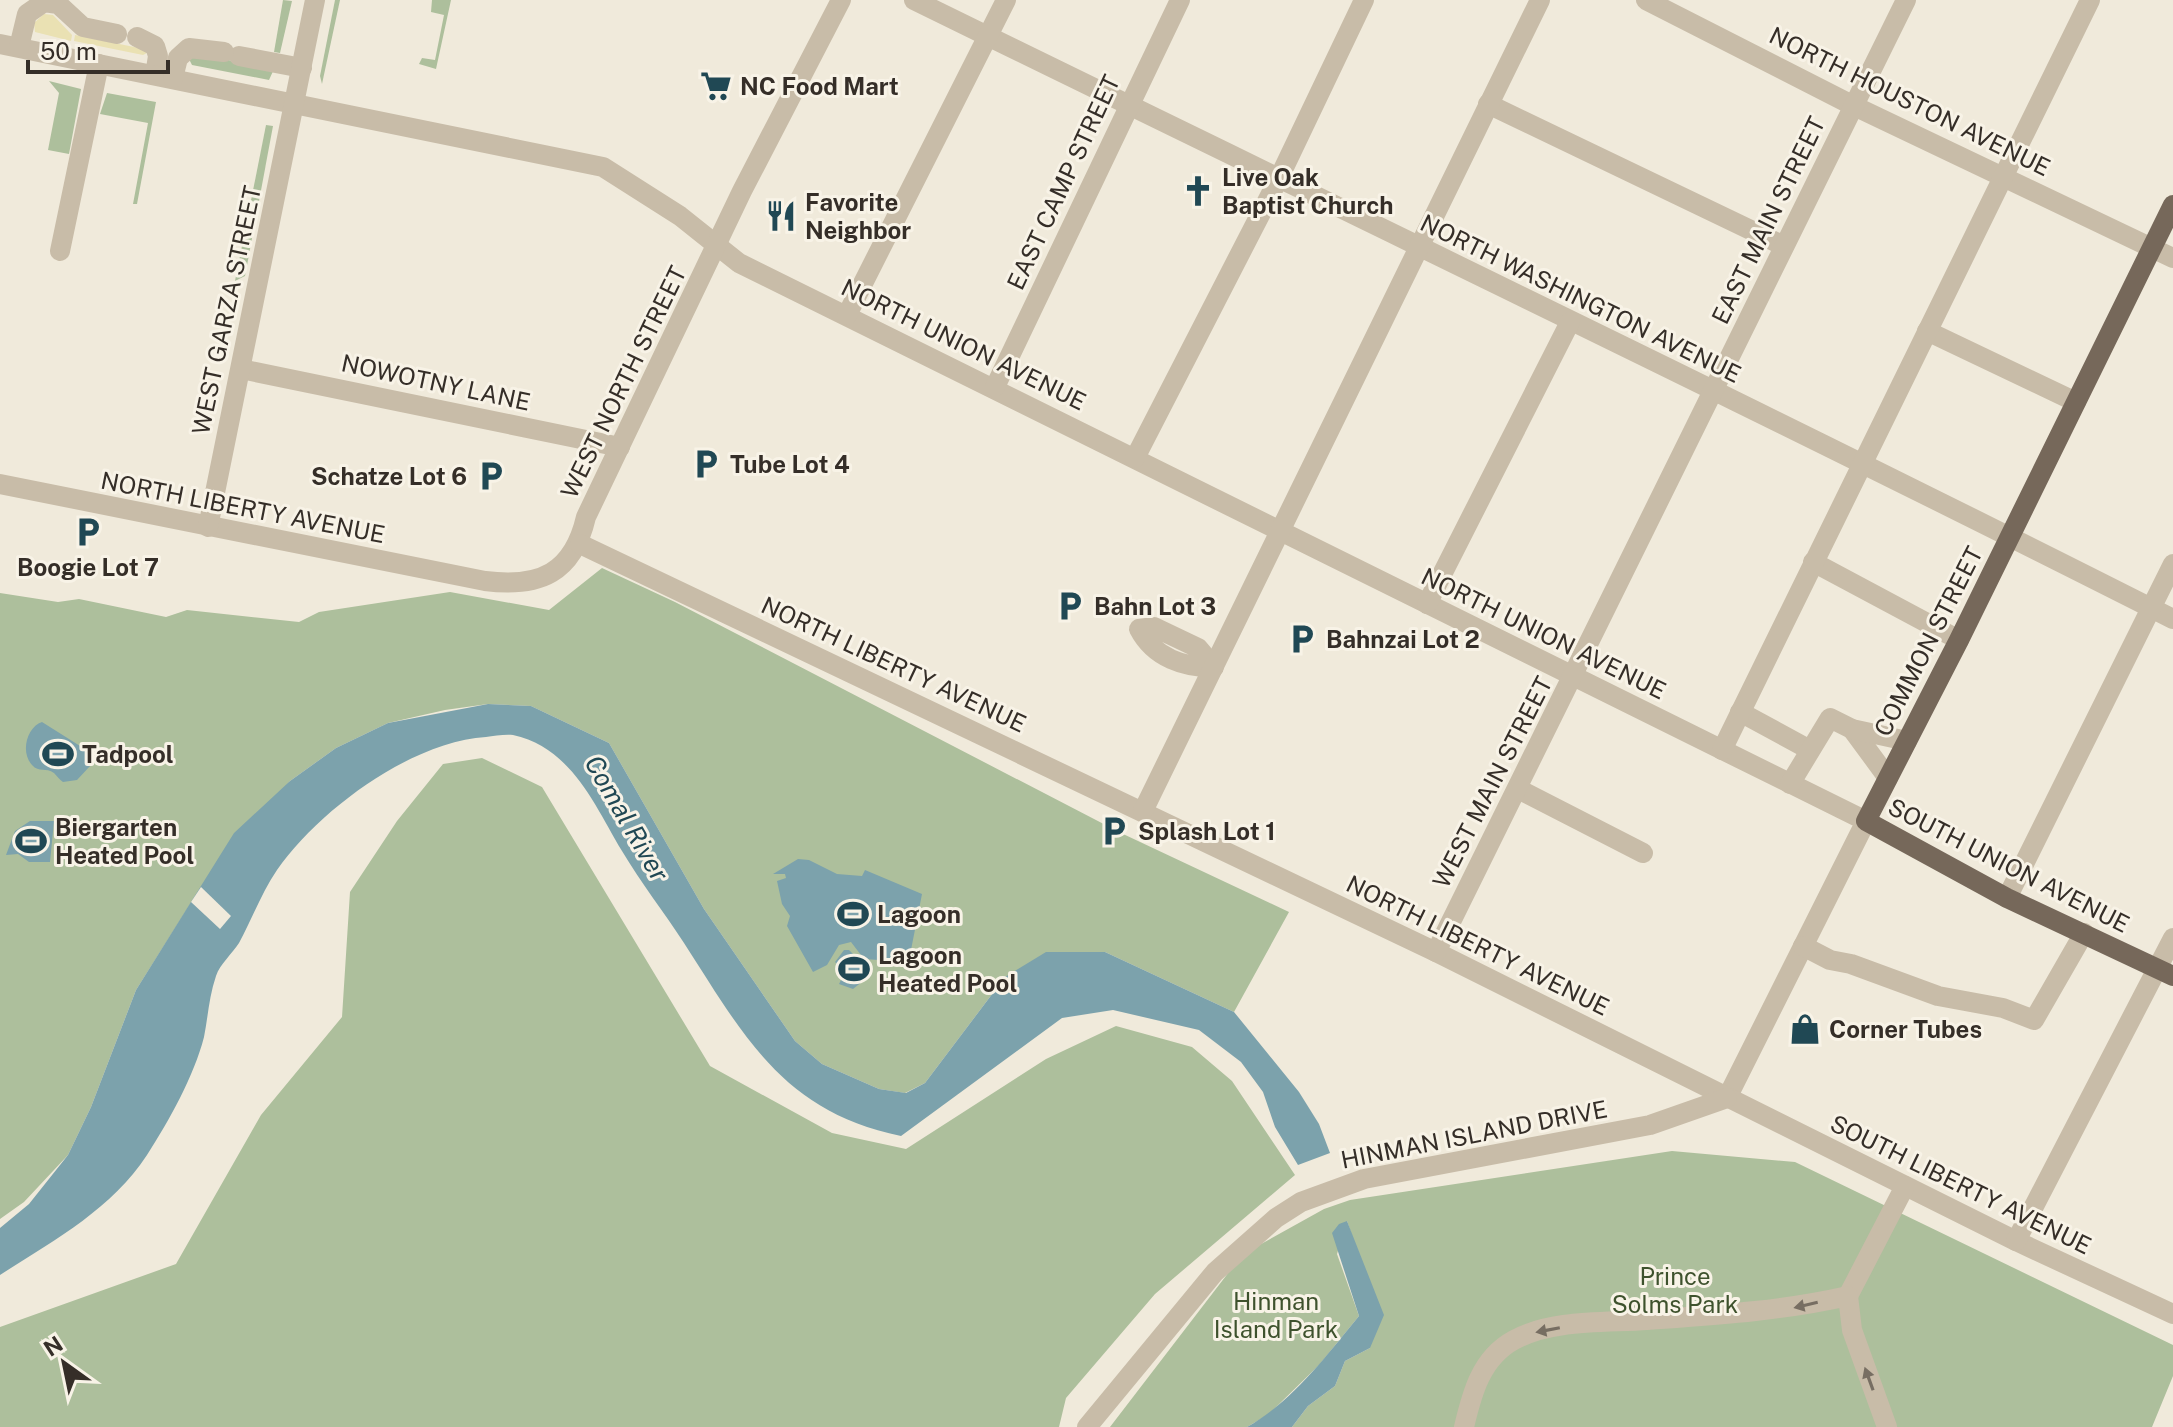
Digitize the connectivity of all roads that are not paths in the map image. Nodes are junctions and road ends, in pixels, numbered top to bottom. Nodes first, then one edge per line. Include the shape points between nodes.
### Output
1 (315, 0) edge
2 (841, 0) edge
3 (914, 0) edge
4 (1006, 0) edge
5 (1180, 0) edge
6 (1364, 0) edge
7 (1540, 0) edge
8 (1646, 0) edge
9 (1906, 0) edge
10 (2090, 0) edge
11 (988, 36) junction
12 (9, 46) edge
13 (99, 64) junction
14 (302, 68) junction
15 (164, 77) junction
16 (295, 103) junction
17 (1488, 104) junction
18 (1128, 105) junction
19 (1852, 105) junction
20 (2003, 175) junction
21 (1279, 178) junction
22 (2173, 205) edge
23 (717, 243) junction
24 (1784, 246) junction
25 (1418, 247) junction
26 (2152, 248) junction
27 (60, 251) dead end
28 (2173, 258) edge
29 (847, 315) junction
30 (1570, 322) junction
31 (1927, 331) junction
32 (241, 369) junction
33 (995, 387) junction
34 (1713, 394) junction
35 (2076, 402) junction
36 (620, 447) junction
37 (1135, 458) junction
38 (1862, 463) junction
39 (0, 484) edge
40 (208, 527) junction
41 (1282, 531) junction
42 (2009, 536) junction
43 (580, 544) junction
44 (1813, 562) junction
45 (2173, 564) edge
46 (1427, 604) junction
47 (2149, 607) junction
48 (2173, 619) edge
49 (1959, 640) junction
50 (1574, 679) junction
51 (1740, 712) junction
52 (1852, 729) junction
53 (1907, 741) junction
54 (1722, 750) junction
55 (1810, 750) junction
56 (1888, 778) junction
57 (1790, 784) junction
58 (1518, 789) junction
59 (1143, 811) junction
60 (1866, 821) junction
61 (1643, 853) dead end
62 (2007, 898) junction
63 (2084, 933) junction
64 (2173, 938) edge
65 (1803, 946) junction
66 (1436, 952) junction
67 (2166, 972) edge
68 (1727, 1098) junction
69 (1905, 1186) junction
70 (2016, 1241) junction
71 (1848, 1296) junction
72 (2173, 1314) edge
73 (1087, 1427) edge
74 (1464, 1427) edge
75 (1887, 1427) edge

1 - 14 street, WEST GARZA STREET
2 - 23 street, WEST NORTH STREET
3 - 11 street, NORTH WASHINGTON AVENUE
4 - 11 street
5 - 18 street, EAST CAMP STREET
6 - 21 street
7 - 17 street
8 - 19 street, NORTH HOUSTON AVENUE
9 - 19 street, EAST MAIN STREET
10 - 20 street
11 - 18 street, NORTH WASHINGTON AVENUE
11 - 29 street
12 - 13 street, NORTH UNION AVENUE
12 - 15 street via 27,14 44,2 58,4 83,27 150,41
13 - 15 street, NORTH UNION AVENUE
13 - 27 street
14 - 15 street via 189,48
14 - 16 street, WEST GARZA STREET
15 - 16 street, NORTH UNION AVENUE
16 - 23 street, NORTH UNION AVENUE via 603,167
16 - 32 street, WEST GARZA STREET
17 - 24 street
17 - 25 street
18 - 21 street, NORTH WASHINGTON AVENUE
18 - 33 street, EAST CAMP STREET
19 - 20 street, NORTH HOUSTON AVENUE
19 - 24 street, EAST MAIN STREET
20 - 26 street, NORTH HOUSTON AVENUE
20 - 31 street
21 - 25 street, NORTH WASHINGTON AVENUE
21 - 37 street
22 - 26 main road, COMMON STREET
23 - 29 street, NORTH UNION AVENUE via 739,263
23 - 36 street, WEST NORTH STREET
24 - 34 street, EAST MAIN STREET
25 - 30 street, NORTH WASHINGTON AVENUE
25 - 41 street
26 - 28 street, NORTH HOUSTON AVENUE
26 - 35 main road, COMMON STREET
29 - 33 street, NORTH UNION AVENUE
30 - 34 street, NORTH WASHINGTON AVENUE
30 - 46 street
31 - 35 street
31 - 38 street
32 - 36 street, NOWOTNY LANE
32 - 40 street, WEST GARZA STREET
33 - 37 street, NORTH UNION AVENUE
34 - 38 street, NORTH WASHINGTON AVENUE
34 - 50 street, EAST MAIN STREET
35 - 42 main road, COMMON STREET
36 - 43 street, WEST NORTH STREET via 586,517
37 - 41 street, NORTH UNION AVENUE
38 - 42 street, NORTH WASHINGTON AVENUE
38 - 44 street
39 - 40 street, NORTH LIBERTY AVENUE
40 - 43 street, NORTH LIBERTY AVENUE via 507,584 548,575
41 - 46 street, NORTH UNION AVENUE
41 - 59 street
42 - 47 street, NORTH WASHINGTON AVENUE
42 - 49 main road, COMMON STREET
43 - 59 street, NORTH LIBERTY AVENUE
44 - 49 street
44 - 51 street
45 - 47 street
46 - 50 street, NORTH UNION AVENUE
47 - 48 street, NORTH WASHINGTON AVENUE
47 - 62 street
49 - 53 main road, COMMON STREET
50 - 54 street, NORTH UNION AVENUE
50 - 58 street, WEST MAIN STREET
51 - 54 street
51 - 55 street
52 - 53 street
52 - 55 street via 1830,718
52 - 56 street
53 - 56 main road, COMMON STREET
54 - 57 street, NORTH UNION AVENUE
55 - 57 street
56 - 60 main road, COMMON STREET
57 - 60 street, NORTH UNION AVENUE
58 - 61 street
58 - 66 street, WEST MAIN STREET
59 - 66 street, NORTH LIBERTY AVENUE
60 - 62 main road, SOUTH UNION AVENUE
60 - 65 street, COMMON STREET
62 - 63 main road, SOUTH UNION AVENUE
63 - 65 street via 2034,1020 2003,1008 1938,996
63 - 67 main road, SOUTH UNION AVENUE
64 - 67 street
65 - 68 street, COMMON STREET
66 - 68 street, NORTH LIBERTY AVENUE
67 - 70 street
68 - 69 street, SOUTH LIBERTY AVENUE
68 - 73 street, HINMAN ISLAND DRIVE via 1650,1125 1364,1179 1301,1202 1215,1272
69 - 70 street, SOUTH LIBERTY AVENUE
69 - 71 street
70 - 72 street, SOUTH LIBERTY AVENUE
71 -> 74 street via 1785,1310 1539,1331 1514,1340 1482,1370
75 -> 71 street via 1852,1330

